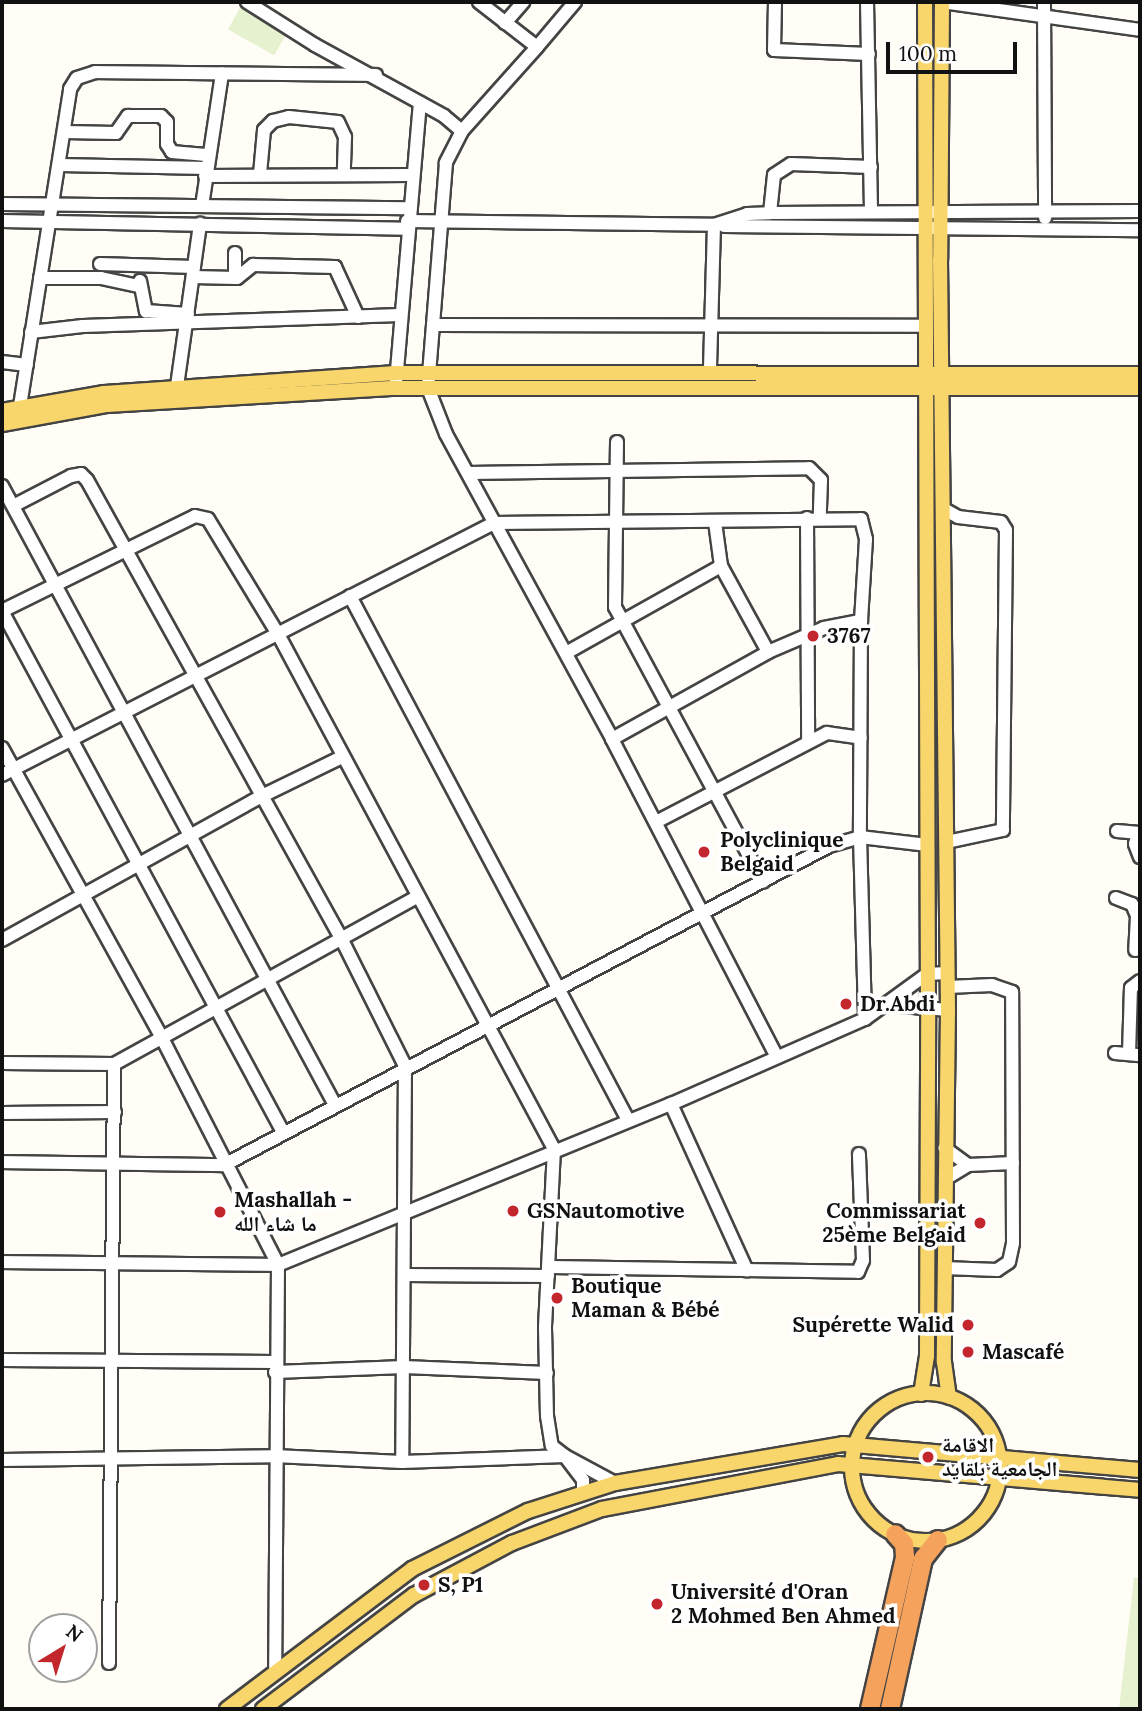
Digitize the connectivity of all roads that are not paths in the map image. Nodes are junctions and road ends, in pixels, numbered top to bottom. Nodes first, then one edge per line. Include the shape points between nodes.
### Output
1 (247, 2) edge
2 (479, 2) edge
3 (523, 2) edge
4 (575, 2) edge
5 (775, 2) edge
6 (867, 2) edge
7 (925, 2) edge
8 (942, 2) edge
9 (1044, 2) edge
10 (1043, 16) junction
11 (505, 23) junction
12 (1140, 30) edge
13 (537, 47) junction
14 (869, 54) junction
15 (222, 74) junction
16 (376, 75) junction
17 (420, 103) junction
18 (462, 131) junction
19 (65, 132) junction
20 (933, 135) junction
21 (60, 165) junction
22 (207, 166) junction
23 (871, 167) junction
24 (260, 174) junction
25 (344, 174) junction
26 (411, 175) junction
27 (2, 204) edge
28 (52, 205) junction
29 (202, 206) junction
30 (1140, 211) edge
31 (871, 212) junction
32 (1045, 212) junction
33 (770, 213) junction
34 (407, 219) junction
35 (2, 221) edge
36 (933, 221) junction
37 (49, 222) junction
38 (441, 223) junction
39 (200, 224) junction
40 (714, 225) junction
41 (1046, 230) junction
42 (1140, 230) edge
43 (235, 253) dead end
44 (100, 264) dead end
45 (194, 272) junction
46 (40, 278) junction
47 (235, 278) junction
48 (400, 315) junction
49 (358, 317) junction
50 (188, 320) junction
51 (433, 325) junction
52 (712, 326) junction
53 (926, 326) junction
54 (31, 332) junction
55 (2, 362) edge
56 (27, 365) junction
57 (710, 370) junction
58 (1140, 374) edge
59 (396, 380) junction
60 (428, 380) junction
61 (933, 380) junction
62 (177, 386) junction
63 (1140, 388) edge
64 (20, 407) junction
65 (2, 411) edge
66 (2, 424) edge
67 (617, 442) dead end
68 (615, 471) junction
69 (468, 473) junction
70 (2, 486) edge
71 (15, 505) junction
72 (942, 508) junction
73 (814, 517) junction
74 (958, 517) junction
75 (615, 521) junction
76 (715, 522) junction
77 (494, 523) junction
78 (943, 527) junction
79 (127, 547) junction
80 (722, 566) junction
81 (57, 583) junction
82 (350, 596) junction
83 (2, 611) edge
84 (625, 620) junction
85 (860, 621) junction
86 (278, 634) junction
87 (809, 634) junction
88 (768, 652) junction
89 (566, 653) junction
90 (194, 674) junction
91 (671, 707) junction
92 (125, 711) junction
93 (612, 738) junction
94 (861, 738) junction
95 (69, 740) junction
96 (808, 741) junction
97 (2, 748) edge
98 (342, 757) junction
99 (14, 766) junction
100 (2, 775) edge
101 (714, 793) junction
102 (262, 796) junction
103 (656, 822) junction
104 (1117, 831) dead end
105 (191, 834) junction
106 (1139, 834) edge
107 (947, 835) junction
108 (860, 837) junction
109 (928, 845) junction
110 (1140, 857) edge
111 (139, 863) junction
112 (763, 882) junction
113 (82, 894) junction
114 (417, 897) junction
115 (1116, 898) dead end
116 (704, 912) junction
117 (341, 938) junction
118 (2, 940) edge
119 (1135, 950) dead end
120 (927, 974) junction
121 (267, 978) junction
122 (948, 980) junction
123 (1140, 981) edge
124 (560, 987) junction
125 (890, 1005) junction
126 (217, 1008) junction
127 (948, 1010) junction
128 (928, 1011) junction
129 (865, 1019) junction
130 (487, 1025) junction
131 (162, 1038) junction
132 (1115, 1053) dead end
133 (1135, 1054) edge
134 (777, 1057) junction
135 (2, 1063) edge
136 (114, 1064) junction
137 (405, 1066) junction
138 (671, 1104) junction
139 (335, 1105) junction
140 (115, 1112) junction
141 (2, 1113) edge
142 (628, 1120) junction
143 (283, 1132) junction
144 (554, 1149) junction
145 (945, 1149) junction
146 (859, 1154) dead end
147 (2, 1162) edge
148 (116, 1163) junction
149 (1013, 1163) junction
150 (224, 1165) junction
151 (968, 1165) junction
152 (945, 1179) junction
153 (407, 1214) junction
154 (2, 1262) edge
155 (112, 1264) junction
156 (278, 1265) junction
157 (944, 1268) junction
158 (747, 1270) junction
159 (550, 1271) junction
160 (404, 1275) junction
161 (2, 1360) edge
162 (114, 1362) junction
163 (275, 1367) junction
164 (404, 1367) junction
165 (547, 1373) junction
166 (921, 1394) junction
167 (949, 1397) junction
168 (856, 1445) junction
169 (274, 1456) junction
170 (565, 1456) junction
171 (2, 1460) edge
172 (1000, 1460) junction
173 (110, 1461) junction
174 (402, 1462) junction
175 (853, 1464) junction
176 (1140, 1470) edge
177 (1000, 1478) junction
178 (615, 1483) junction
179 (1140, 1490) edge
180 (583, 1492) junction
181 (895, 1534) junction
182 (938, 1540) junction
183 (109, 1663) dead end
184 (275, 1672) junction
185 (228, 1709) edge
186 (263, 1709) edge
187 (870, 1709) edge
188 (890, 1709) edge

1 - 16 street via 315,45
2 - 11 street
3 - 11 street
4 - 13 street
5 - 14 street via 774,51
6 - 14 street
7 - 20 main road
8 - 10 street
8 - 20 main road
9 - 10 street
10 - 12 street
10 - 32 street
11 - 13 street
13 - 18 street
14 - 23 street
15 - 16 street
15 - 19 street via 83,74 70,89
15 - 22 street
16 - 17 street
17 - 18 street
17 - 26 street
18 - 38 street via 446,163
19 - 21 street
19 - 22 street via 116,133 128,116 161,116 166,120 172,152
20 - 36 main road
21 - 22 street
21 - 28 street
22 - 24 street
22 - 29 street
23 - 31 street
23 - 33 street via 791,164 774,175
24 - 25 street
24 - 25 street via 264,131 273,121 289,117 338,122 345,137
25 - 26 street
26 - 34 street
27 - 28 street
28 - 29 street
28 - 37 street
29 - 34 street
30 - 32 street
31 - 33 street
31 - 36 street
32 - 36 street
32 - 41 street
33 - 40 street via 747,214
34 - 38 street
34 - 39 street
34 - 48 street
35 - 37 street
36 - 40 street
36 - 41 street
36 - 53 main road
36 - 61 main road
37 - 39 street
37 - 46 street
38 - 40 street
38 - 51 street
39 - 45 street
40 - 52 street
41 - 42 street
43 - 47 street
44 - 45 street
45 - 47 street
45 - 50 street
46 - 50 street via 101,278 140,284 146,311
46 - 54 street
47 - 49 street via 253,265 335,267
48 - 49 street
48 - 59 street
49 - 50 street
50 - 54 street
50 - 62 street
51 - 52 street
51 - 60 street
52 - 53 street
52 - 57 street
53 - 61 main road
54 - 56 street
55 - 56 street
56 - 64 street
57 - 60 main road
57 - 61 main road
58 - 61 main road
59 - 60 main road
59 - 62 main road
59 - 66 main road via 107,405
60 - 61 main road
60 - 69 street via 446,434
61 - 63 main road
61 - 72 main road
61 - 109 main road
62 - 64 main road
64 - 65 main road
67 - 68 street
68 - 69 street
68 - 73 street via 808,468 821,480
68 - 75 street
69 - 77 street
70 - 71 street
71 - 79 street via 81,474
71 - 81 street
72 - 74 street
72 - 78 main road
73 - 76 street
73 - 85 street via 861,519 866,540
73 - 87 street
74 - 78 street
74 - 107 street via 1001,522 1006,530 1003,825 999,832
75 - 76 street
75 - 77 street
75 - 84 street via 613,599
76 - 80 street
77 - 82 street
77 - 89 street
78 - 107 main road
79 - 81 street
79 - 86 street via 204,516
79 - 90 street
80 - 84 street
80 - 88 street
81 - 83 street
81 - 92 street
82 - 86 street
82 - 124 street
83 - 95 street
84 - 89 street
84 - 91 street
85 - 87 street
85 - 94 street
86 - 90 street
86 - 98 street
87 - 88 street
87 - 96 street
88 - 91 street
89 - 93 street
90 - 92 street
90 - 102 street
91 - 93 street
91 - 101 street
92 - 95 street
92 - 105 street
93 - 103 street
94 - 96 street via 827,733
94 - 108 street
95 - 99 street
95 - 111 street
96 - 101 street
97 - 99 street
98 - 102 street
98 - 114 street
99 - 100 street
99 - 113 street
101 - 103 street
101 - 112 street
102 - 105 street
102 - 117 street
103 - 116 street
104 - 106 street
105 - 111 street
105 - 121 street
106 - 110 street via 1135,844
107 - 122 main road
108 - 109 street
108 - 112 street via 828,846
108 - 129 street
109 - 120 main road
111 - 113 street
111 - 126 street
112 - 116 street
113 - 118 street
113 - 131 street
114 - 117 street
114 - 130 street
115 - 119 street via 1132,904 1137,916
116 - 124 street
116 - 134 street
117 - 121 street
117 - 137 street
120 - 122 street
120 - 125 street
120 - 128 main road
121 - 126 street
121 - 139 street
122 - 127 main road
122 - 149 street via 1012,992
123 - 133 street via 1131,988
124 - 130 street
124 - 142 street
125 - 128 street
125 - 129 street
126 - 131 street
126 - 143 street
127 - 128 street
127 - 145 main road
128 - 166 main road via 927,1356
129 - 134 street
130 - 137 street
130 - 144 street
131 - 136 street
131 - 150 street
132 - 133 street
134 - 138 street
135 - 136 street
136 - 140 street
137 - 139 street
137 - 153 street
138 - 142 street
138 - 158 street
139 - 143 street
140 - 141 street
140 - 148 street
142 - 144 street
143 - 150 street
144 - 153 street
144 - 159 street
145 - 151 street
145 - 152 main road
146 - 158 street via 860,1269
147 - 148 street
148 - 150 street
148 - 155 street
149 - 151 street
149 - 157 street via 1009,1262 998,1270
150 - 156 street
151 - 152 street
152 - 157 main road
153 - 156 street
153 - 160 street
154 - 155 street
155 - 156 street
155 - 162 street
156 - 163 street
157 - 167 main road via 944,1362
158 - 159 street
159 - 160 street
159 - 165 street
160 - 164 street
161 - 162 street
162 - 163 street
162 - 173 street
163 - 164 street
163 - 169 street
164 - 165 street
164 - 174 street
165 - 170 street via 550,1437 552,1446
166 - 167 main road
166 - 168 main road via 881,1409
167 - 172 main road via 979,1416 990,1430
168 - 172 main road
168 - 175 main road
168 - 178 main road
169 - 173 street
169 - 174 street
169 - 184 street
170 - 174 street
170 - 178 street
170 - 180 street via 583,1480
171 - 173 street
172 - 176 main road
172 - 177 main road
173 - 183 street
175 - 177 main road
175 - 181 main road via 863,1505
175 - 186 main road via 635,1501 535,1533 414,1595
177 - 179 main road
177 - 182 main road via 995,1496 979,1519 956,1535
178 - 180 main road
180 - 184 main road via 472,1535 404,1574
181 - 182 main road
181 - 187 highway via 904,1544 905,1557
182 - 188 highway via 923,1559
184 - 185 main road

